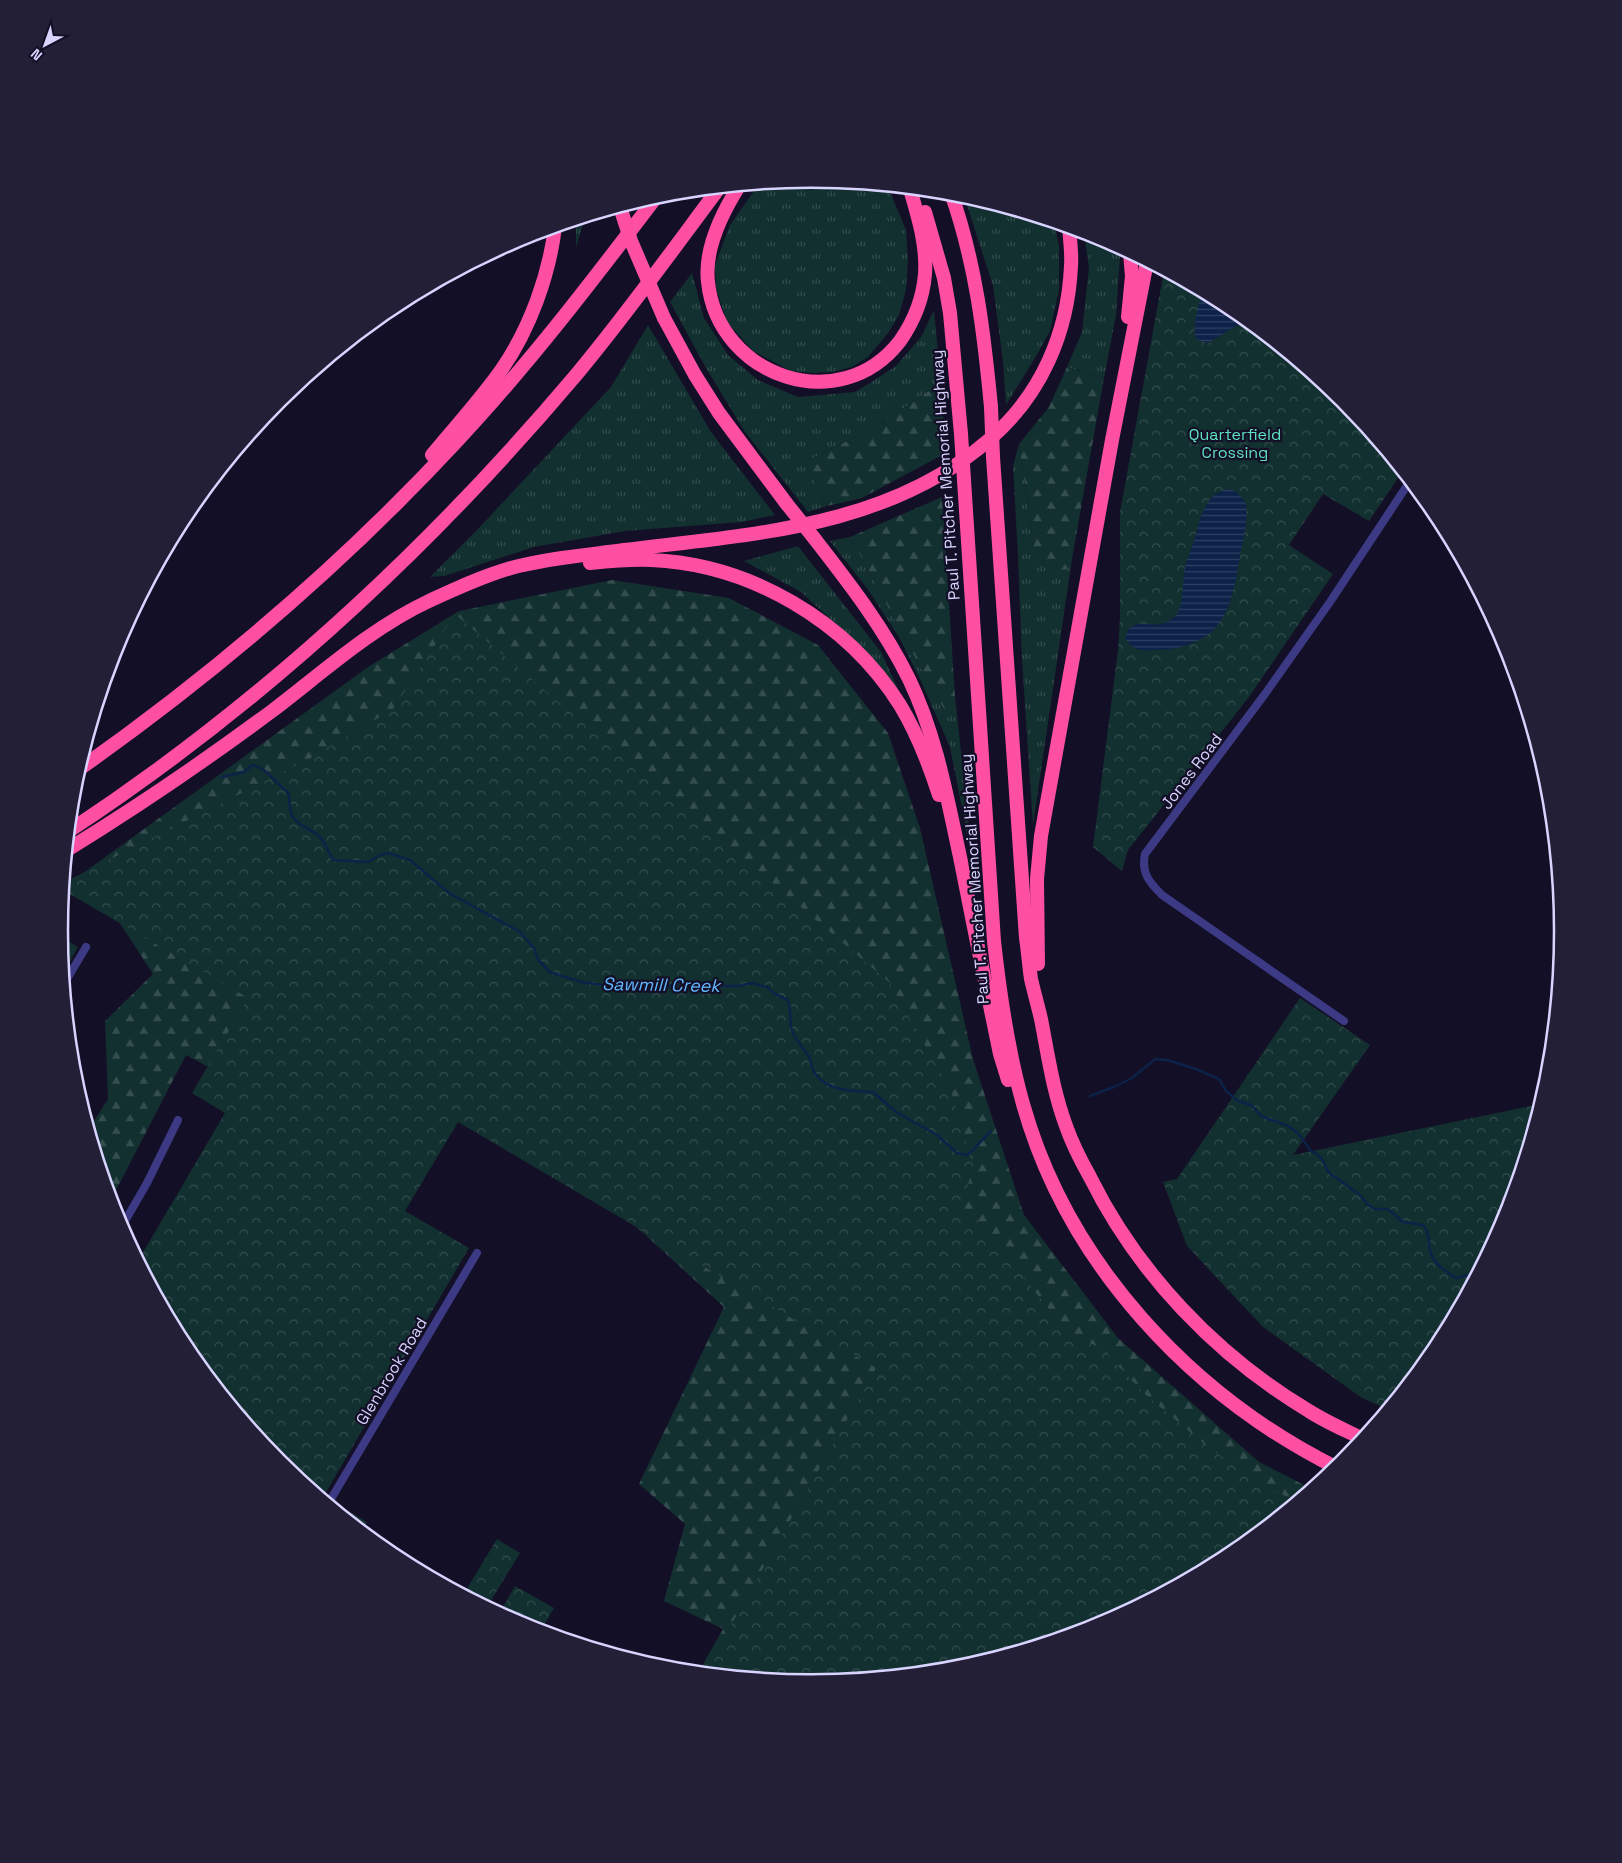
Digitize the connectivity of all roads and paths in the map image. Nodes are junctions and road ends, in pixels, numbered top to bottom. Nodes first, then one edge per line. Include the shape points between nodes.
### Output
1 (736, 192) edge
2 (715, 194) edge
3 (912, 195) edge
4 (919, 196) edge
5 (954, 202) edge
6 (650, 206) edge
7 (622, 212) edge
8 (554, 234) edge
9 (1069, 235) edge
10 (1131, 261) edge
11 (1146, 268) edge
12 (1112, 440) junction
13 (1406, 486) edge
14 (373, 527) junction
15 (512, 568) junction
16 (87, 763) edge
17 (75, 827) edge
18 (73, 846) edge
19 (960, 860) junction
20 (86, 947) dead end
21 (69, 976) edge
22 (1041, 1019) junction
23 (1344, 1021) dead end
24 (178, 1120) dead end
25 (1050, 1176) junction
26 (126, 1220) edge
27 (477, 1253) dead end
28 (1357, 1436) edge
29 (1329, 1464) edge
30 (331, 1499) edge

1 - 3 highway via 713,239 708,262 711,301 718,320 728,336 760,366 780,375 824,382 866,370 880,361 895,347 916,315 925,273 920,226
2 - 17 highway via 576,375 441,522 335,624 230,714
4 - 25 highway, Paul T. Pitcher Memorial Highway, bridge via 932,233 950,313 1000,1002 1023,1106
5 - 22 highway, bridge via 979,299 984,335 1026,938
6 - 14 highway via 585,292 500,393
7 - 19 highway, bridge via 664,318 695,375 719,413 869,610 910,680 940,767
8 - 14 highway via 549,263 531,315 503,368
9 - 15 highway via 1071,264 1067,306 1058,340 1043,374 1006,425 946,472 910,492 836,518 782,529
10 - 12 highway via 1129,312
11 - 12 highway
12 - 22 highway via 1041,836 1037,927
13 - 23 street, Jones Road via 1251,713 1145,854 1144,862 1147,878 1162,895
14 - 16 highway via 208,673
15 - 18 highway via 425,603 387,625 191,769
15 - 19 highway via 651,560 693,565 753,582 813,616 860,655 900,705 928,761
19 - 25 highway via 1000,1054 1017,1109
20 - 21 street
22 - 28 highway via 1054,1088 1066,1128 1100,1199 1154,1278 1241,1364 1309,1411
24 - 26 street
25 - 29 highway, Paul T. Pitcher Memorial Highway via 1094,1256 1153,1331 1211,1386 1256,1421
27 - 30 street, Glenbrook Road

